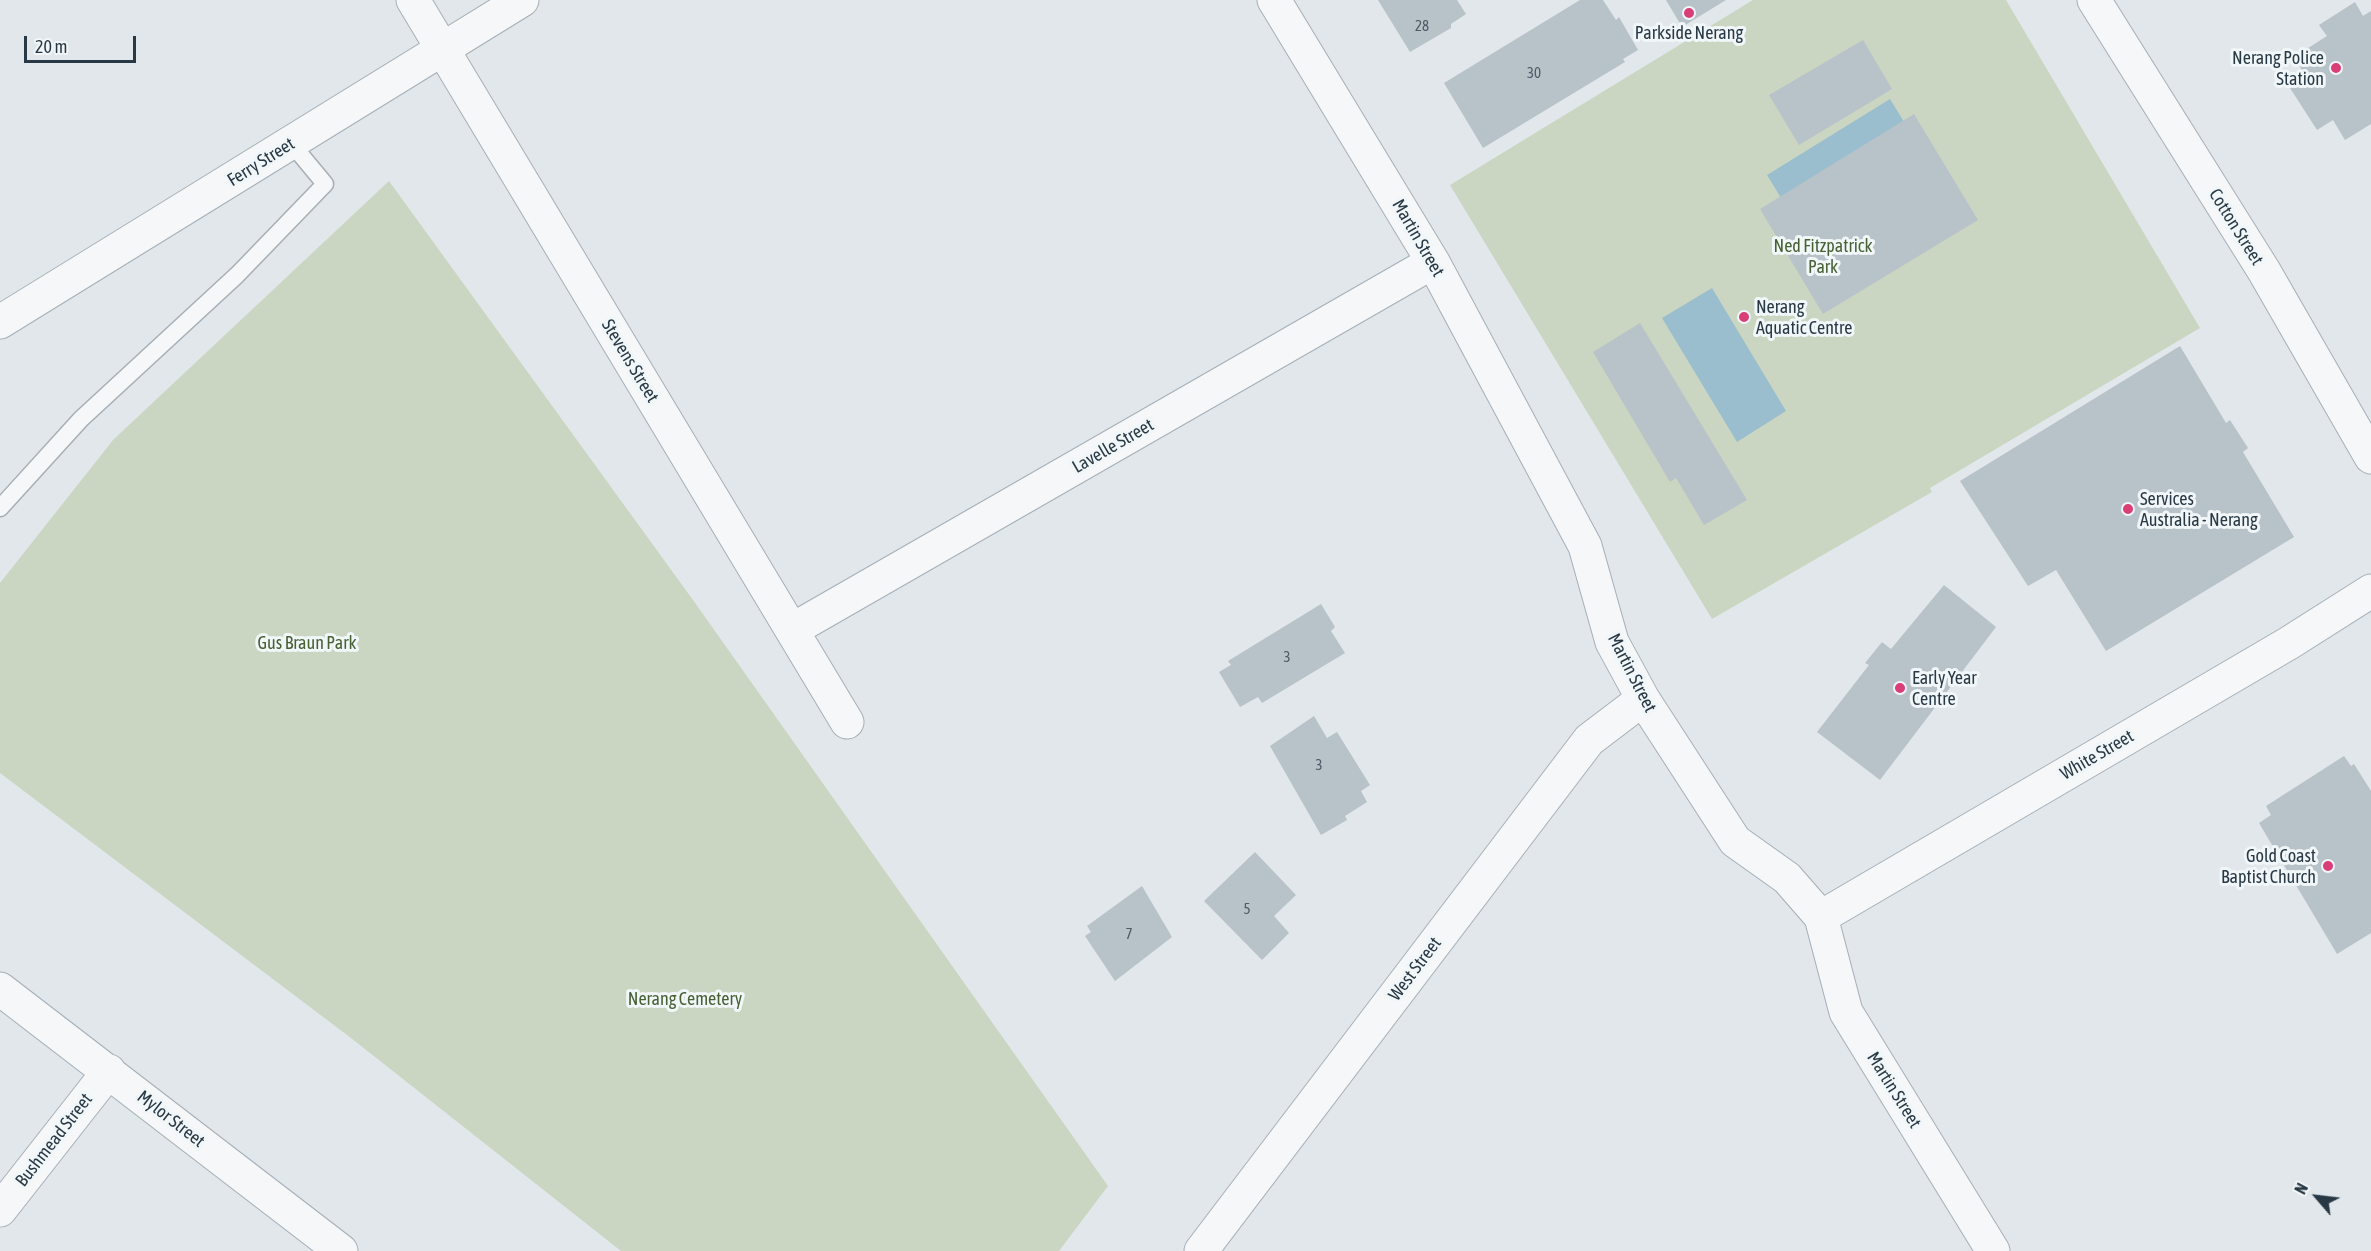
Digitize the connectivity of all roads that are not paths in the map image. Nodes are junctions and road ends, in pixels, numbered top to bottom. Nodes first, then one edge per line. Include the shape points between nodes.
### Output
1 (413, 0) edge
2 (522, 0) edge
3 (1274, 0) edge
4 (2094, 0) edge
5 (444, 50) junction
6 (291, 143) junction
7 (1433, 262) junction
8 (0, 322) edge
9 (2371, 457) edge
10 (0, 508) edge
11 (2371, 591) edge
12 (792, 630) junction
13 (1643, 699) junction
14 (847, 722) dead end
15 (1821, 917) junction
16 (0, 989) edge
17 (108, 1071) junction
18 (0, 1210) edge
19 (341, 1251) edge
20 (1201, 1251) edge
21 (1993, 1251) edge

1 - 5 street, Stevens Street
2 - 5 street, Ferry Street
3 - 7 street, Martin Street
4 - 9 street, Cotton Street via 2264,271
5 - 6 street, Ferry Street
5 - 12 street, Stevens Street
6 - 8 street, Ferry Street
6 - 10 lane via 325,184 237,275 81,419
7 - 12 street, Lavelle Street
7 - 13 street, Martin Street via 1585,546 1612,642
11 - 15 street, White Street
12 - 14 street, Stevens Street
13 - 15 street, Martin Street via 1735,841 1787,878
13 - 20 street, West Street via 1589,740
15 - 21 street, Martin Street via 1846,1012
16 - 17 street, Mylor Street
17 - 18 street, Bushmead Street
17 - 19 street, Mylor Street

